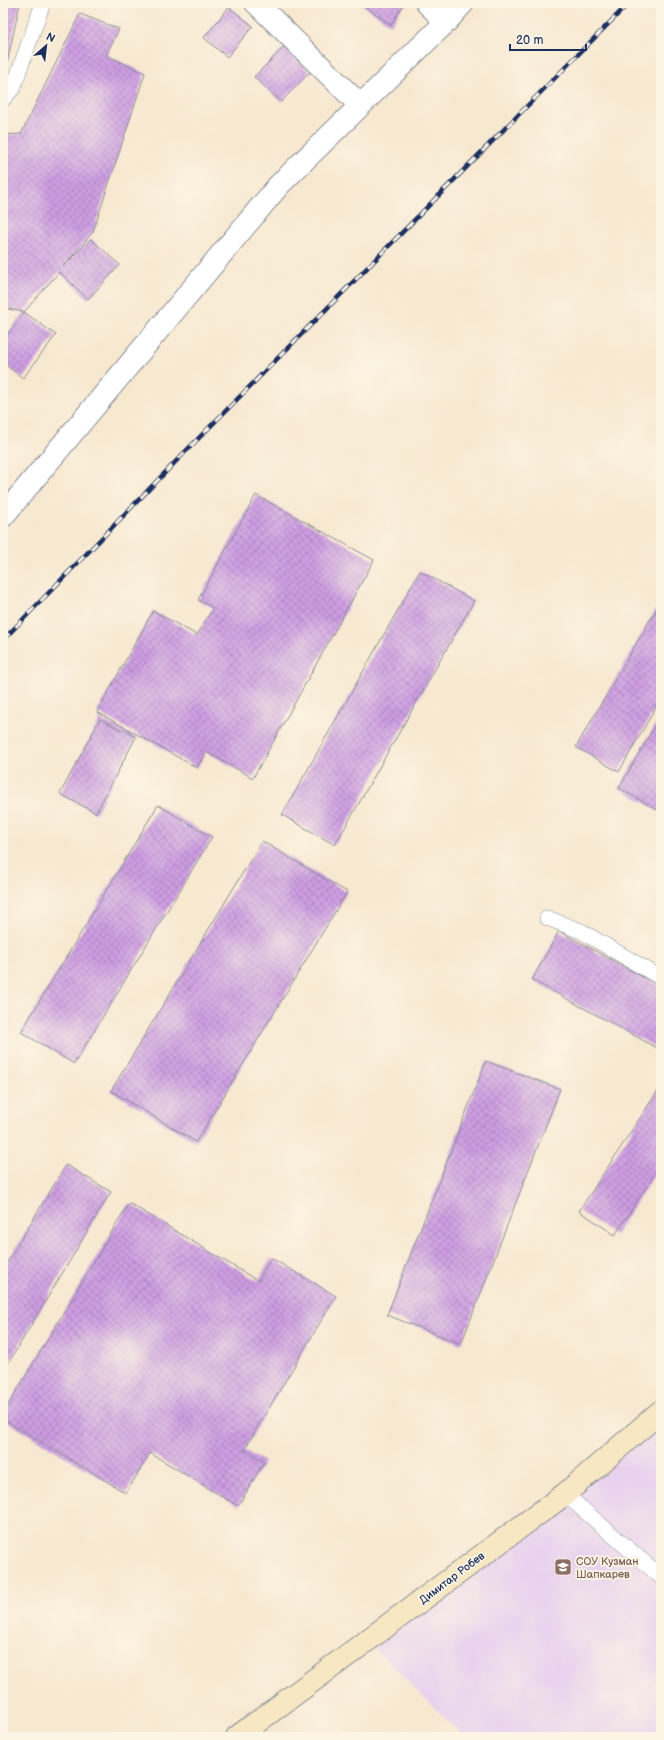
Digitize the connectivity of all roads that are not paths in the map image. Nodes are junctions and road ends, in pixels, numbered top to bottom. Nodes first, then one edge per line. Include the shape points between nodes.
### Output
1 (43, 3) edge
2 (256, 3) edge
3 (426, 3) edge
4 (463, 3) edge
5 (446, 22) junction
6 (3, 99) edge
7 (360, 105) junction
8 (3, 516) edge
9 (547, 918) dead end
10 (661, 978) edge
11 (661, 1411) edge
12 (565, 1494) junction
13 (661, 1577) edge
14 (237, 1737) edge

1 - 6 lane via 13,88
2 - 7 street
3 - 5 street
4 - 5 street
5 - 7 street
7 - 8 street via 279,185
9 - 10 lane via 581,931
11 - 12 street, Димитар Робев
12 - 13 lane
12 - 14 street, Димитар Робев

